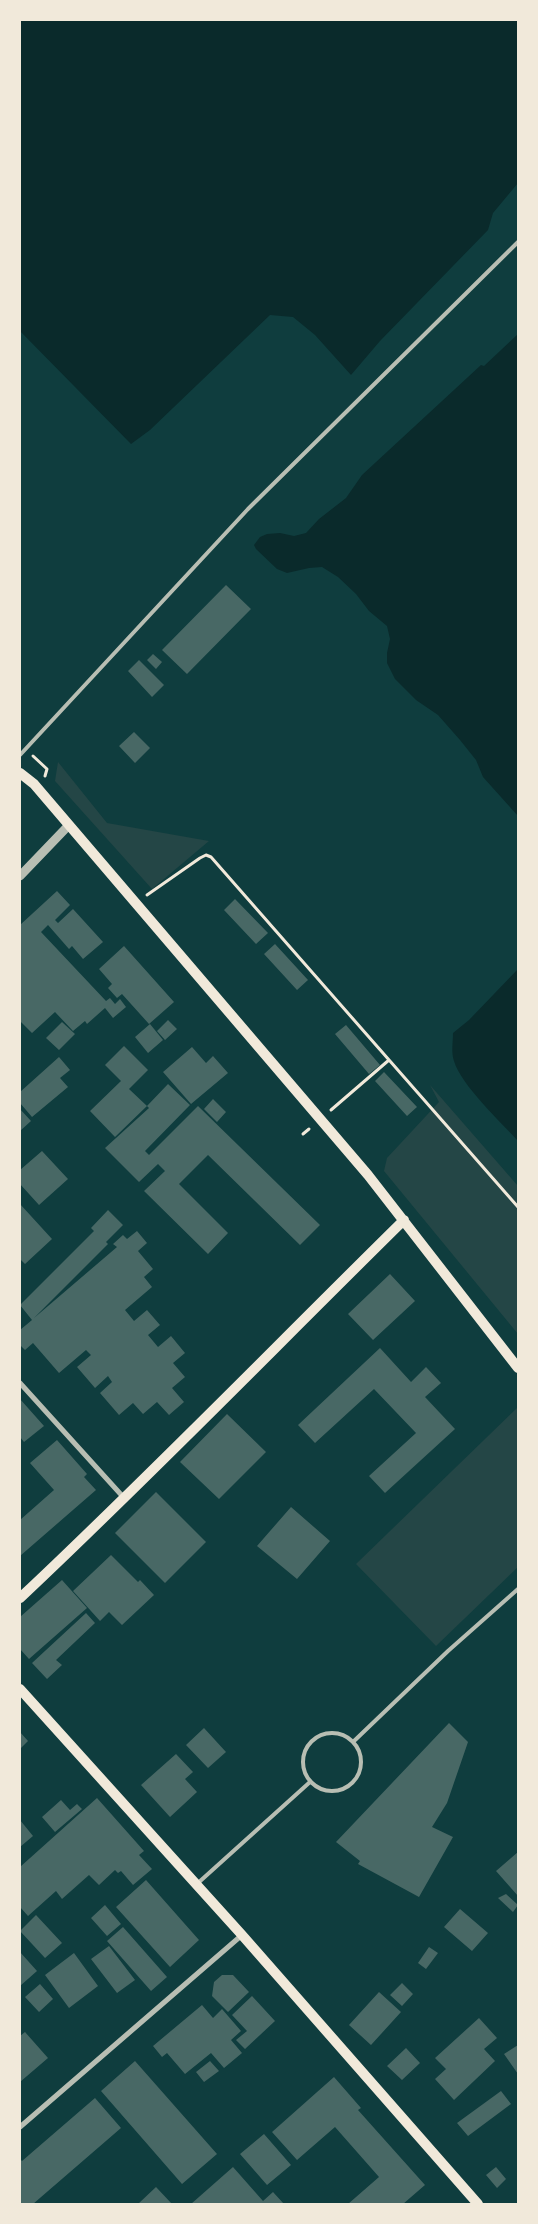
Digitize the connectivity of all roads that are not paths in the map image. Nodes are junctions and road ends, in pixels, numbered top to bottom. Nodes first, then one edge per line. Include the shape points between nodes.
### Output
1 (518, 242) edge
2 (20, 755) edge
3 (20, 773) edge
4 (68, 826) junction
5 (20, 876) edge
6 (404, 1220) junction
7 (518, 1368) edge
8 (20, 1383) edge
9 (125, 1499) junction
10 (518, 1589) edge
11 (20, 1598) edge
12 (20, 1688) edge
13 (353, 1742) junction
14 (310, 1782) junction
15 (196, 1884) junction
16 (242, 1935) junction
17 (20, 2127) edge
18 (478, 2204) edge

1 - 2 lane via 248,509
3 - 4 main road via 34,784
4 - 5 street
4 - 6 main road
6 - 7 main road
6 - 9 main road
8 - 9 street
9 - 11 main road
10 - 13 lane
12 - 15 main road
13 - 14 lane via 345,1736 330,1733 311,1741 302,1758 304,1774
13 - 14 lane via 361,1761 354,1781 335,1792 318,1789
14 - 15 lane
15 - 16 main road
16 - 17 street
16 - 18 main road

